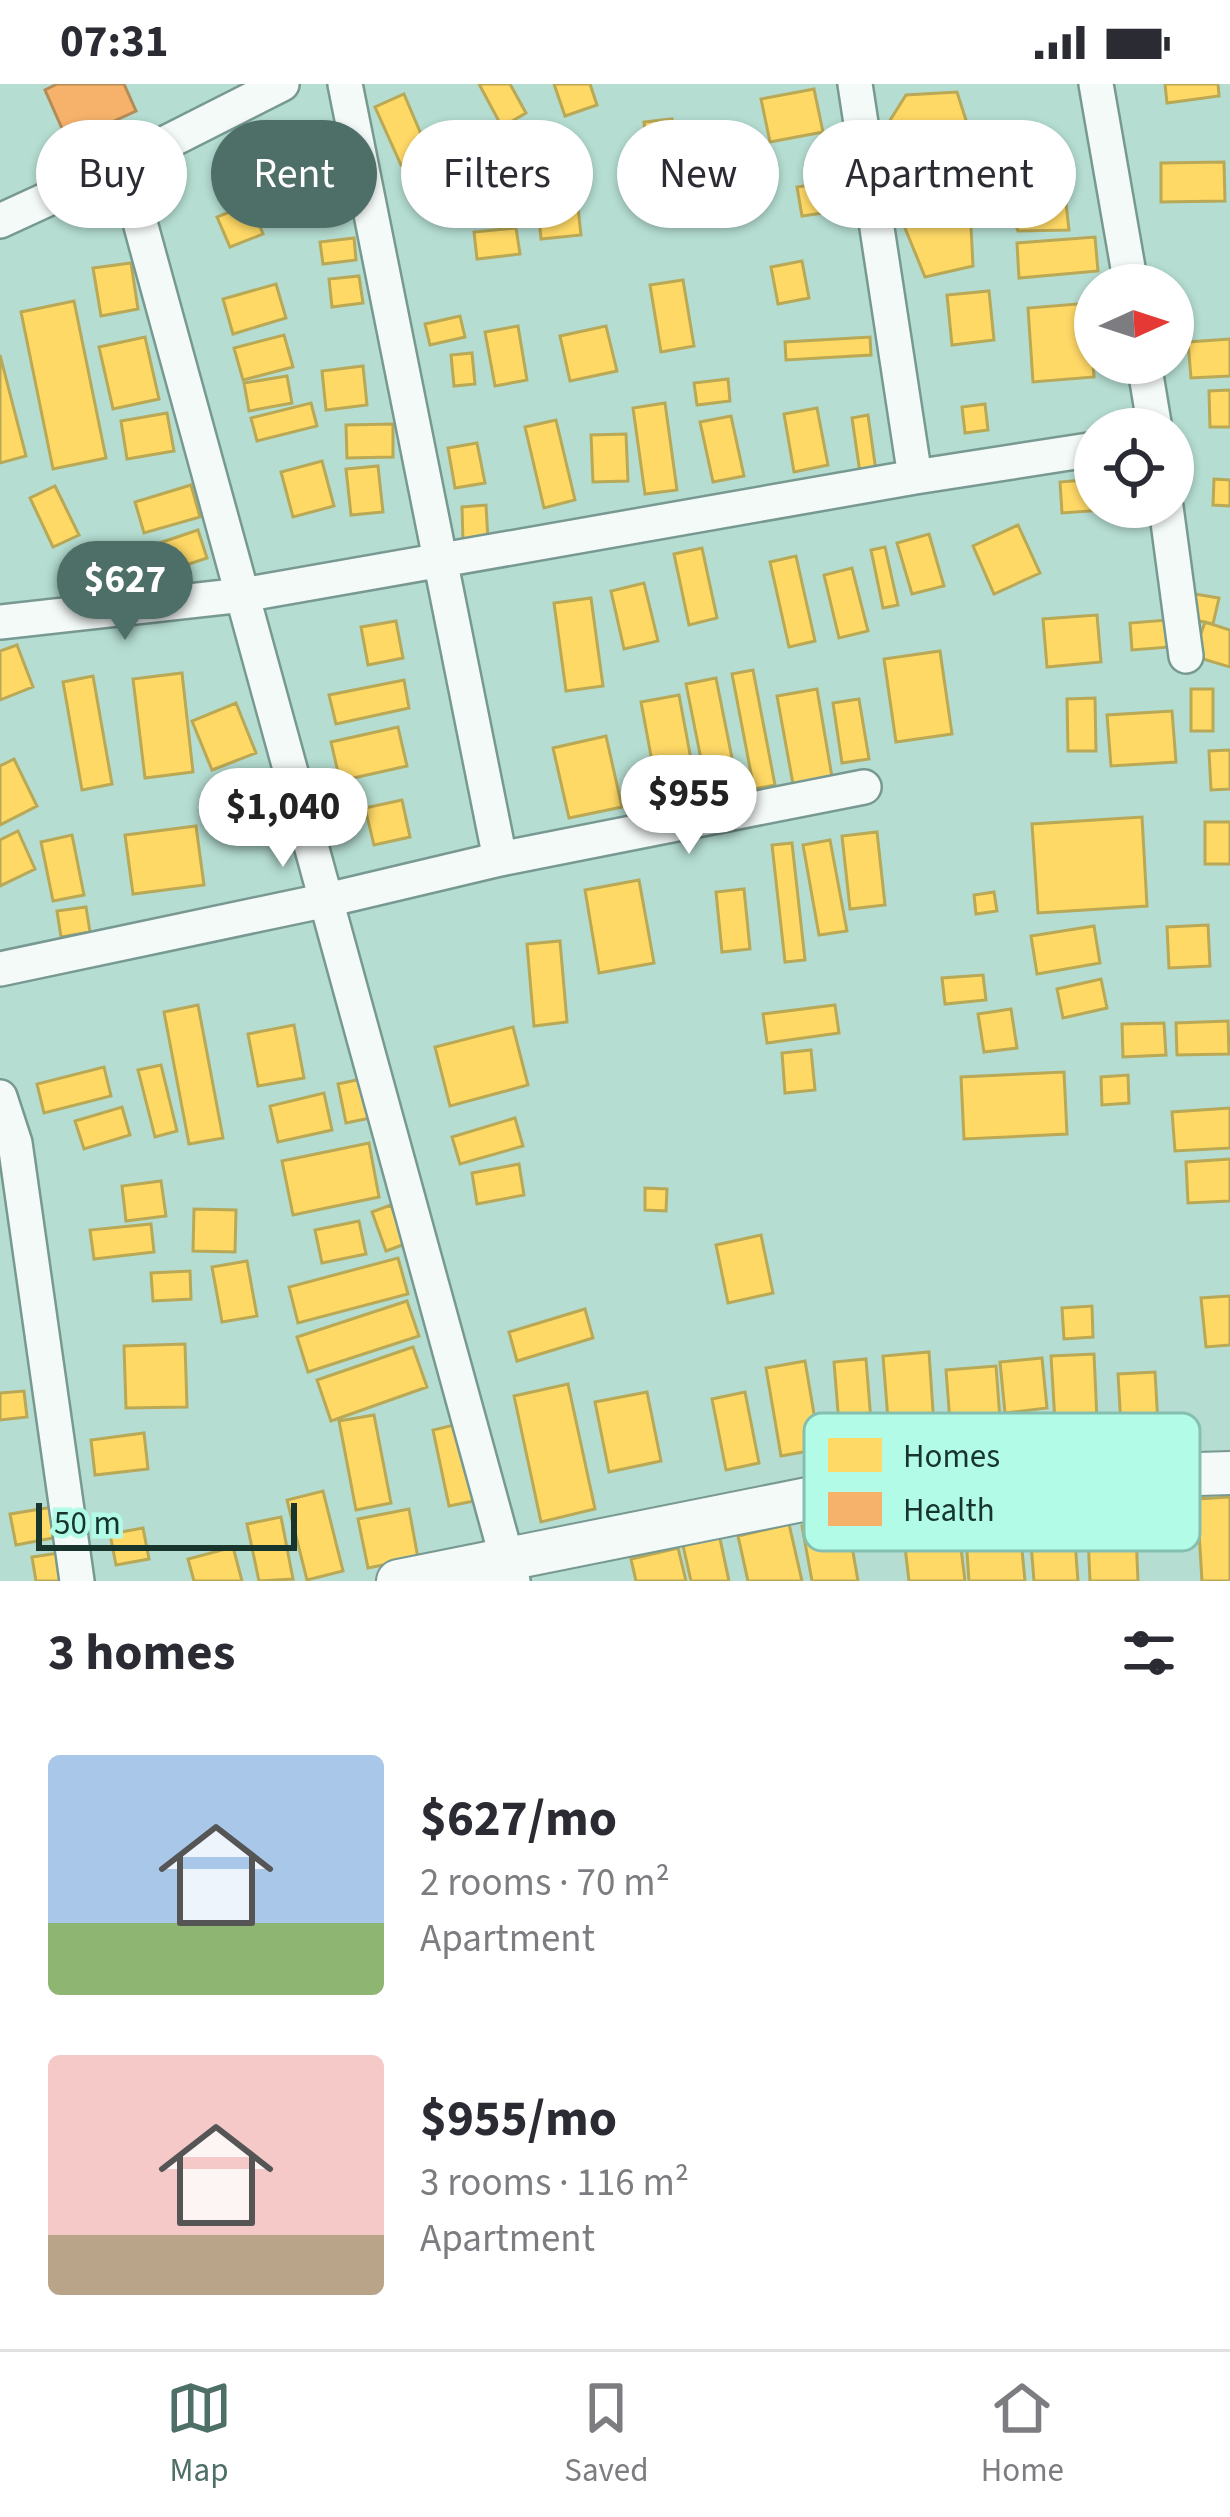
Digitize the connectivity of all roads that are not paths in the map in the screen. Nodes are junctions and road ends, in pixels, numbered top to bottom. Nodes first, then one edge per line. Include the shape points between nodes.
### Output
1 (282, 84) edge
2 (345, 84) edge
3 (855, 84) edge
4 (1096, 84) edge
5 (187, 132) edge
6 (36, 204) edge
7 (0, 221) edge
8 (142, 228) edge
9 (1127, 264) edge
10 (1074, 452) edge
11 (915, 477) junction
12 (1169, 528) edge
13 (438, 559) junction
14 (243, 595) junction
15 (0, 622) edge
16 (1186, 656) dead end
17 (864, 787) dead end
18 (500, 859) junction
19 (327, 900) junction
20 (0, 969) edge
21 (0, 1097) edge
22 (1230, 1473) edge
23 (1200, 1474) edge
24 (804, 1502) edge
25 (510, 1569) edge
26 (77, 1581) edge
27 (398, 1581) edge

1 - 5 street
2 - 13 street
3 - 11 street
4 - 9 street
6 - 7 street
8 - 14 street
10 - 11 street
11 - 13 street
12 - 16 street
13 - 14 street
13 - 18 street
14 - 15 street
14 - 19 street
17 - 18 street
18 - 19 street
19 - 20 street
19 - 25 street
21 - 26 street via 15,1143
22 - 23 street
24 - 25 street
25 - 27 street

